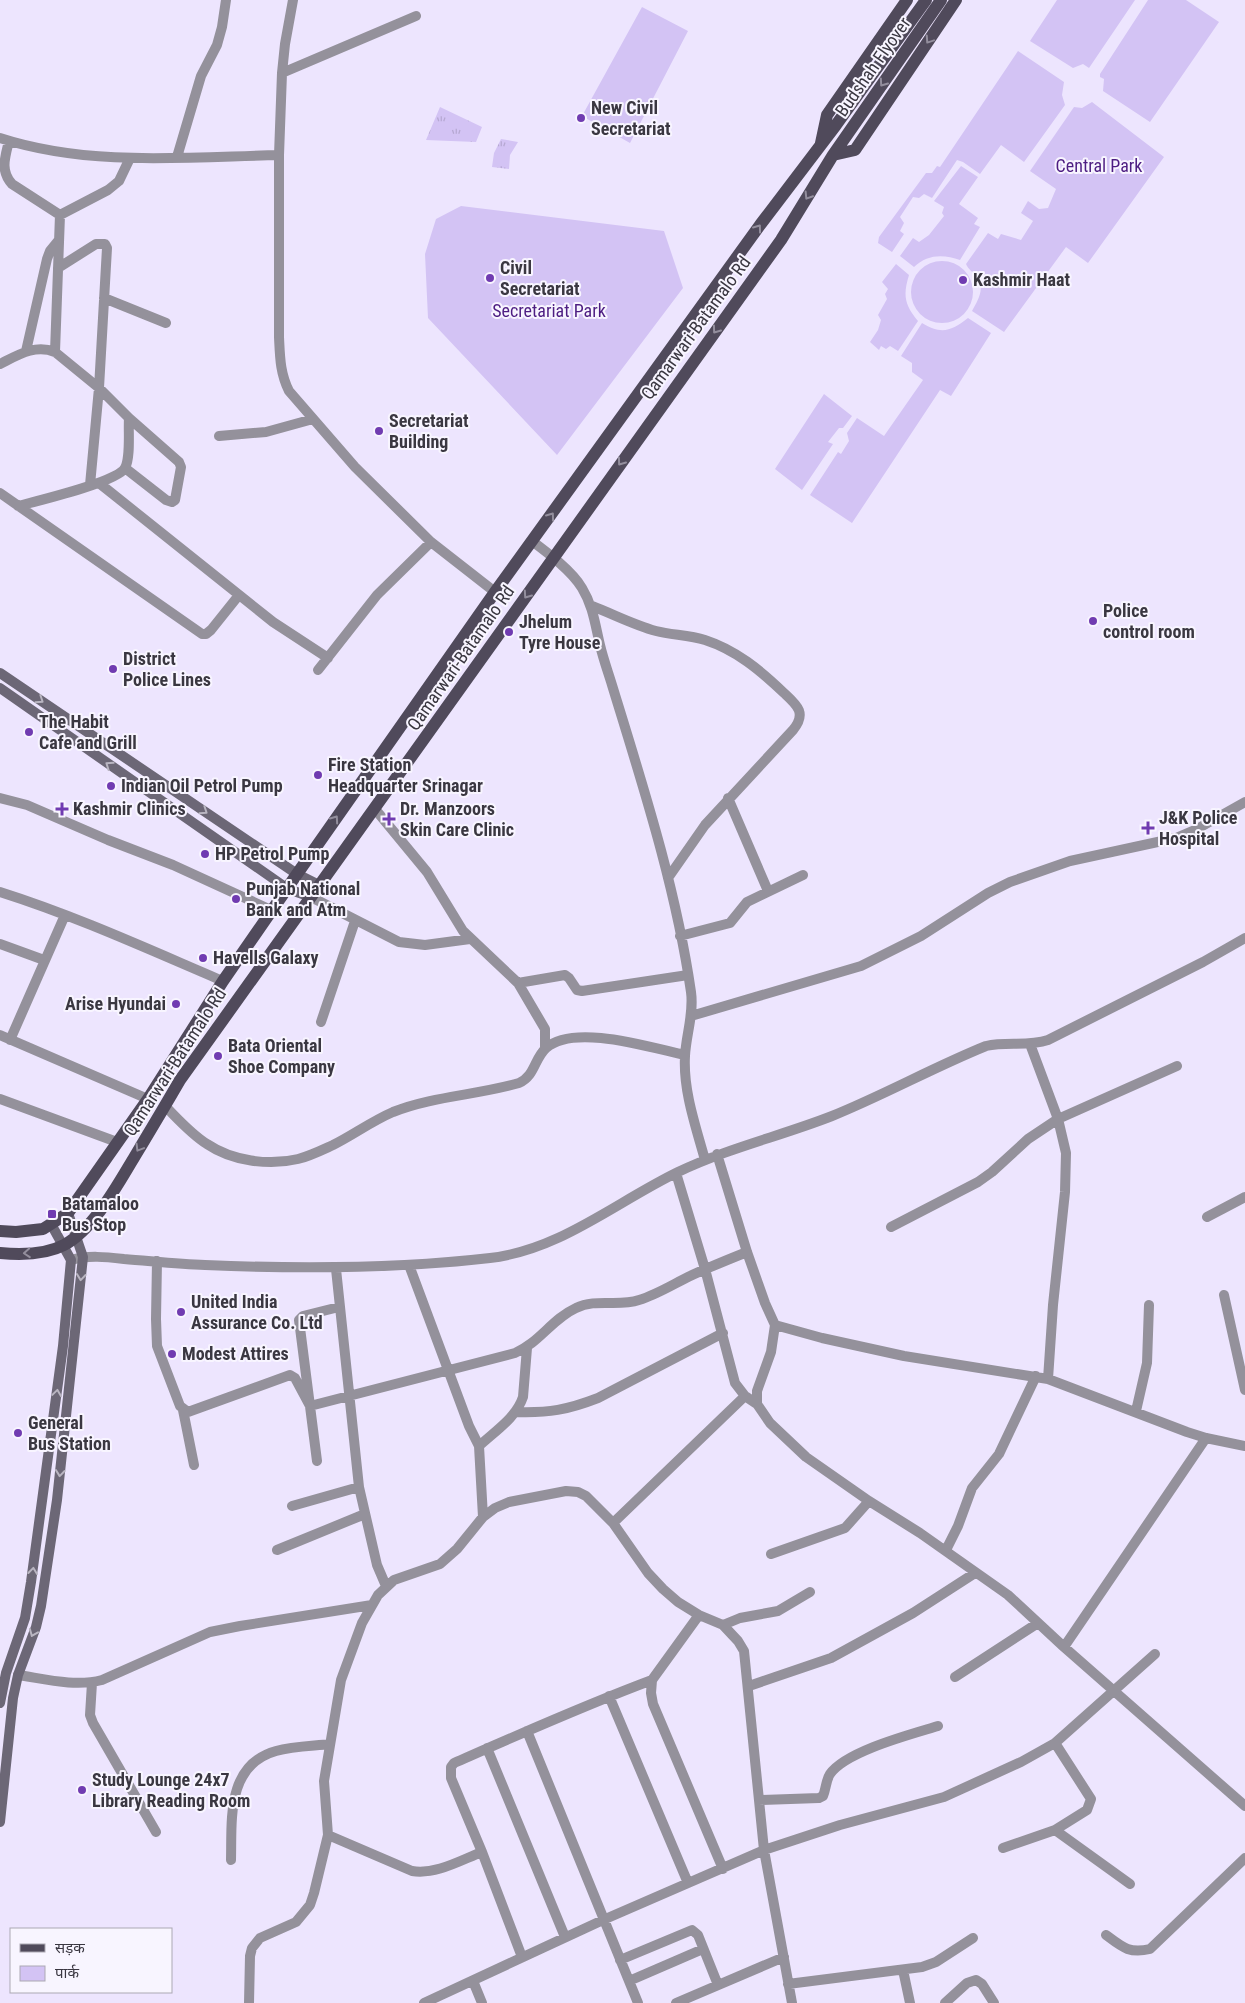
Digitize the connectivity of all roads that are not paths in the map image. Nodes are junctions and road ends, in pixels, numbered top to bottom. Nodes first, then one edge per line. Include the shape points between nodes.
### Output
1 (226, 0) edge
2 (293, 0) edge
3 (907, 0) edge
4 (926, 0) edge
5 (941, 0) edge
6 (956, 0) edge
7 (416, 16) dead end
8 (282, 74) junction
9 (4, 139) edge
10 (821, 146) junction
11 (833, 155) junction
12 (279, 156) junction
13 (177, 157) junction
14 (130, 158) junction
15 (60, 215) junction
16 (59, 240) junction
17 (58, 268) junction
18 (104, 298) junction
19 (166, 323) dead end
20 (26, 351) junction
21 (55, 352) junction
22 (0, 364) edge
23 (99, 388) junction
24 (129, 418) junction
25 (313, 419) junction
26 (219, 436) dead end
27 (125, 468) junction
28 (94, 484) junction
29 (0, 493) edge
30 (18, 506) junction
31 (532, 541) junction
32 (431, 542) junction
33 (553, 558) junction
34 (495, 592) junction
35 (238, 595) junction
36 (592, 606) junction
37 (328, 658) junction
38 (318, 670) dead end
39 (0, 672) edge
40 (0, 688) edge
41 (0, 798) edge
42 (728, 798) junction
43 (1245, 802) edge
44 (375, 809) junction
45 (297, 874) junction
46 (803, 875) dead end
47 (668, 878) junction
48 (319, 885) junction
49 (288, 889) junction
50 (768, 891) junction
51 (0, 892) edge
52 (311, 897) junction
53 (271, 910) junction
54 (64, 915) junction
55 (355, 921) junction
56 (680, 936) junction
57 (1245, 938) edge
58 (470, 939) junction
59 (0, 944) edge
60 (44, 960) junction
61 (688, 975) junction
62 (224, 981) junction
63 (518, 984) junction
64 (691, 1016) junction
65 (321, 1022) dead end
66 (0, 1035) edge
67 (10, 1040) junction
68 (1030, 1044) junction
69 (545, 1048) junction
70 (685, 1056) junction
71 (1177, 1066) dead end
72 (0, 1099) edge
73 (148, 1099) junction
74 (165, 1106) junction
75 (1058, 1119) junction
76 (118, 1140) junction
77 (717, 1154) junction
78 (705, 1160) junction
79 (676, 1173) junction
80 (1245, 1197) edge
81 (68, 1213) junction
82 (1207, 1217) dead end
83 (51, 1224) junction
84 (891, 1227) dead end
85 (0, 1231) edge
86 (77, 1236) junction
87 (64, 1246) junction
88 (747, 1252) junction
89 (0, 1253) edge
90 (83, 1257) junction
91 (71, 1260) junction
92 (157, 1261) junction
93 (409, 1265) junction
94 (336, 1269) junction
95 (705, 1269) junction
96 (1224, 1295) dead end
97 (1149, 1305) dead end
98 (339, 1307) junction
99 (775, 1325) junction
100 (723, 1333) junction
101 (527, 1348) junction
102 (449, 1370) junction
103 (1036, 1376) junction
104 (1048, 1379) junction
105 (1245, 1390) edge
106 (350, 1396) junction
107 (744, 1396) junction
108 (757, 1404) junction
109 (310, 1406) junction
110 (183, 1410) junction
111 (1136, 1411) junction
112 (516, 1412) junction
113 (1206, 1438) junction
114 (479, 1446) junction
115 (1245, 1446) edge
116 (317, 1461) dead end
117 (194, 1465) dead end
118 (359, 1487) junction
119 (869, 1501) junction
120 (292, 1506) dead end
121 (365, 1514) junction
122 (483, 1518) junction
123 (613, 1523) junction
124 (277, 1550) dead end
125 (946, 1550) junction
126 (771, 1554) dead end
127 (975, 1573) junction
128 (386, 1586) junction
129 (810, 1592) dead end
130 (372, 1605) junction
131 (699, 1615) junction
132 (1038, 1623) junction
133 (723, 1625) junction
134 (1064, 1648) junction
135 (1155, 1654) dead end
136 (18, 1675) junction
137 (955, 1677) dead end
138 (652, 1680) junction
139 (92, 1683) junction
140 (749, 1686) junction
141 (1113, 1691) junction
142 (609, 1696) junction
143 (0, 1703) edge
144 (938, 1726) dead end
145 (527, 1731) junction
146 (1055, 1743) junction
147 (330, 1744) junction
148 (488, 1748) junction
149 (759, 1800) junction
150 (1245, 1806) edge
151 (0, 1822) edge
152 (1055, 1830) junction
153 (156, 1832) dead end
154 (328, 1835) junction
155 (1003, 1848) dead end
156 (764, 1850) junction
157 (482, 1852) junction
158 (1245, 1858) edge
159 (231, 1860) dead end
160 (723, 1869) junction
161 (688, 1883) junction
162 (1130, 1884) dead end
163 (603, 1920) junction
164 (1106, 1935) dead end
165 (565, 1937) junction
166 (973, 1938) dead end
167 (703, 1949) junction
168 (522, 1957) junction
169 (784, 1957) junction
170 (620, 1960) junction
171 (902, 1970) junction
172 (473, 1981) junction
173 (629, 1981) junction
174 (788, 1984) junction
175 (718, 1985) junction
176 (436, 2001) edge
177 (249, 2003) edge
178 (424, 2003) edge
179 (482, 2003) edge
180 (638, 2003) edge
181 (676, 2003) edge
182 (792, 2003) edge
183 (910, 2003) edge
184 (945, 2003) edge
185 (994, 2003) edge

1 - 13 street via 217,45 201,76
2 - 8 street
3 - 10 main road via 826,115
4 - 10 main road, Budshah Flyover
5 -> 11 main road, Budshah Flyover
6 -> 11 main road via 855,150
7 - 8 street
8 - 12 street
9 - 14 street via 55,151
9 - 15 street via 6,179
31 -> 10 main road, Qamarwari-Batamalo Rd via 760,225
11 -> 33 main road, Qamarwari-Batamalo Rd via 780,240
12 - 13 street
12 - 25 street via 280,364 289,391
13 - 14 street
14 - 15 street via 119,181 108,190
15 - 16 street
16 - 17 street
16 - 20 street via 47,259
17 - 18 street via 96,244 105,244
17 - 21 street
18 - 19 street
18 - 23 street
20 - 21 street via 47,348
20 - 22 street
21 - 23 street
23 - 24 street
23 - 28 street
24 - 27 street
24 - 27 street via 179,462 181,467 175,500 166,500
25 - 26 street via 266,432
25 - 32 street via 355,467
27 - 28 street via 116,476
28 - 30 street
28 - 35 street
29 - 30 street
30 - 35 street via 202,634 209,633
31 - 33 street
31 - 34 main road, Qamarwari-Batamalo Rd
32 - 34 street
32 - 37 street via 377,595
33 - 36 street via 580,585
33 -> 44 main road, Qamarwari-Batamalo Rd
45 -> 34 main road, Qamarwari-Batamalo Rd
35 - 37 street
36 - 42 street via 654,630 722,647 742,657 765,675 797,706 799,722
36 - 47 street via 600,645
37 - 38 street
39 -> 45 street
49 -> 40 street
41 - 53 street via 27,805 173,865
42 - 47 street
42 - 50 street
43 - 64 street via 1176,838 1070,861 1010,882 921,936 861,966
44 - 48 main road, Qamarwari-Batamalo Rd
44 - 58 street via 427,872
45 - 48 street
45 - 49 main road, Qamarwari-Batamalo Rd
46 - 50 street
47 - 56 street
48 - 52 main road, Qamarwari-Batamalo Rd
49 - 52 street
49 - 53 main road, Qamarwari-Batamalo Rd
50 - 56 street via 747,902 730,922
51 - 54 street
52 - 55 street
52 - 74 main road, Qamarwari-Batamalo Rd via 180,1080
53 - 62 main road, Qamarwari-Batamalo Rd
54 - 60 street
54 - 62 street
55 - 58 street via 399,942 413,945
55 - 65 street
56 - 61 street
57 - 68 street via 1048,1040
58 - 63 street
59 - 60 street
60 - 67 street
61 - 63 street via 582,991 577,990 565,976
61 - 64 street
62 - 73 main road, Qamarwari-Batamalo Rd
63 - 69 street via 544,1029
64 - 70 street
66 - 67 street
67 - 73 street
68 - 75 street
68 - 77 street via 986,1046 832,1116
69 - 70 street via 557,1041 590,1037
69 - 74 street via 525,1080 392,1112 300,1159 255,1161 234,1156 208,1145 190,1132
70 - 78 street via 687,1087
71 - 75 street
72 - 76 street
73 - 76 main road, Qamarwari-Batamalo Rd
74 -> 86 main road, Qamarwari-Batamalo Rd via 106,1203
75 - 84 street via 1028,1139 978,1182
75 - 104 street via 1066,1153 1066,1170
76 - 81 main road, Qamarwari-Batamalo Rd
77 - 78 street
77 - 88 street
78 - 79 street
79 - 93 street via 571,1231 520,1253
79 - 95 street
80 - 82 street
81 - 83 main road, Qamarwari-Batamalo Rd
81 - 86 street
83 - 85 main road, Qamarwari-Batamalo Rd via 43,1229
83 - 87 street
86 - 87 main road, Qamarwari-Batamalo Rd
86 - 90 street
87 -> 89 main road, Qamarwari-Batamalo Rd via 45,1252
87 - 91 street
88 - 95 street
88 - 99 street
90 - 91 street
90 - 92 street
90 -> 136 street via 57,1500 41,1606
143 -> 91 street via 6,1672 25,1618 31,1582 63,1346
92 - 94 street
92 - 110 street via 157,1346
93 - 94 street
93 - 102 street
94 - 98 street
95 - 100 street
95 - 101 street via 641,1300 592,1302 574,1308
96 - 105 street
97 - 111 street via 1147,1363
98 - 106 street
98 - 109 street via 303,1316 299,1320
99 - 103 street via 904,1356
99 - 108 street
100 - 107 street via 735,1383
100 - 112 street via 580,1405 546,1413
101 - 102 street
101 - 112 street via 523,1397
102 - 106 street
102 - 114 street
103 - 104 street
103 - 125 street via 999,1454 972,1488
104 - 111 street
106 - 109 street
106 - 118 street
107 - 108 street
107 - 123 street
108 - 119 street via 770,1423 806,1457
109 - 110 street via 295,1378 290,1375 194,1411
109 - 116 street
110 - 117 street
111 - 113 street
112 - 114 street
113 - 115 street
113 - 134 street
114 - 122 street
118 - 120 street
118 - 121 street
119 - 125 street
119 - 126 street via 845,1528
121 - 124 street
121 - 128 street
122 - 123 street via 509,1502 566,1491 586,1496
122 - 128 street via 440,1564 400,1576
123 - 131 street via 648,1573 678,1602
125 - 127 street
127 - 132 street via 1008,1595
127 - 140 street via 913,1613 831,1658
128 - 130 street
129 - 133 street via 778,1611 740,1618
130 - 139 street via 210,1632
130 - 147 street via 341,1680
131 - 133 street
131 - 138 street
132 - 134 street
132 - 137 street
133 - 140 street via 744,1651
134 - 141 street
135 - 141 street
136 - 139 street
136 - 151 street
138 - 142 street
138 - 160 street via 653,1704
139 - 153 street via 90,1715 93,1723
140 - 149 street
141 - 146 street
141 - 150 street
142 - 145 street
142 - 161 street
144 - 149 street via 881,1744 837,1767 828,1776 823,1796 819,1798
145 - 148 street
145 - 163 street
146 - 152 street via 1090,1799 1087,1810
146 - 156 street via 944,1797 840,1825
147 - 154 street via 324,1782
147 - 159 street via 265,1755 242,1775 233,1804
148 - 157 street via 454,1763 450,1773
148 - 165 street
149 - 156 street
152 - 155 street
152 - 162 street
154 - 157 street via 420,1872
154 - 177 street via 310,1905 296,1922 260,1938 252,1948
156 - 160 street
156 - 169 street
157 - 168 street
158 - 164 street via 1150,1949 1139,1952 1126,1950
160 - 161 street
161 - 163 street
163 - 165 street
163 - 170 street
165 - 168 street
166 - 171 street via 930,1965
167 - 170 street via 696,1932 689,1930
167 - 173 street
167 - 175 street
168 - 172 street
169 - 174 street
169 - 175 street
170 - 173 street
171 - 174 street
171 - 183 street
172 - 176 street
172 - 179 street
173 - 180 street
174 - 182 street
175 - 181 street
176 - 178 street
184 - 185 street via 967,1983 976,1980

